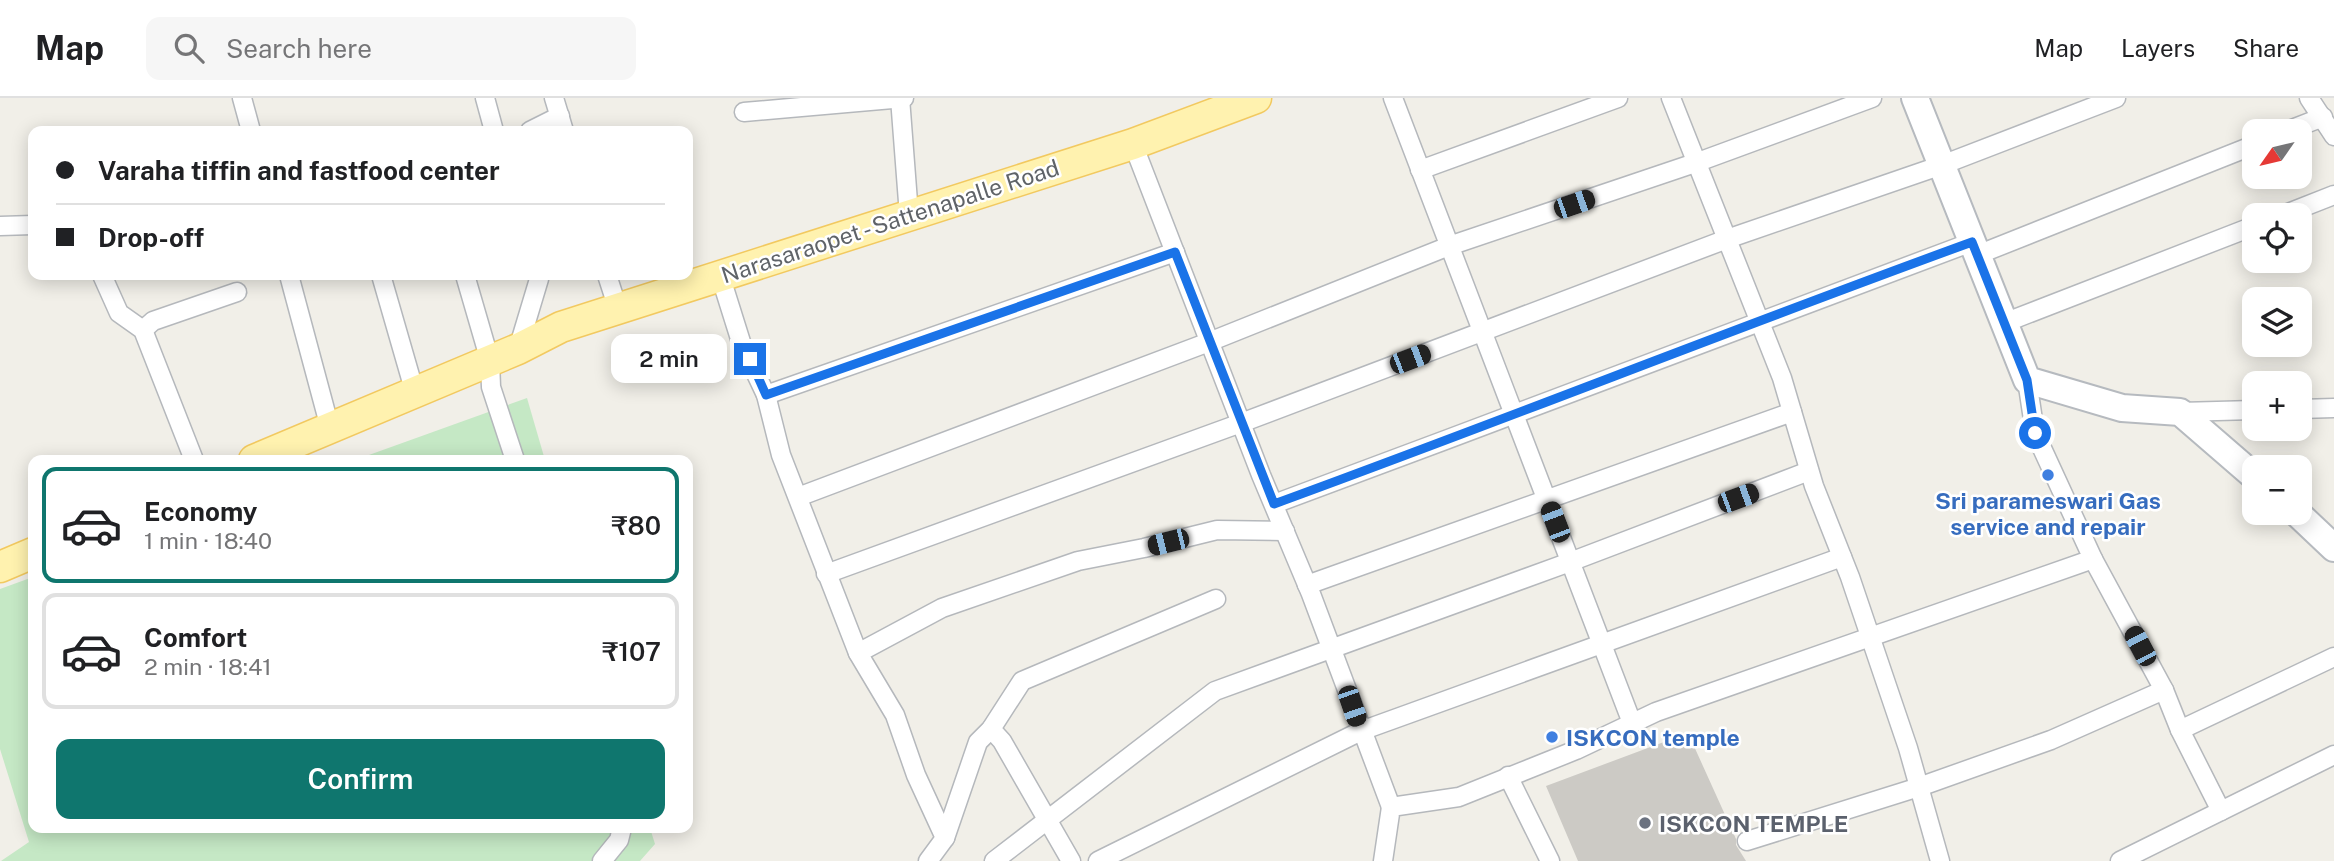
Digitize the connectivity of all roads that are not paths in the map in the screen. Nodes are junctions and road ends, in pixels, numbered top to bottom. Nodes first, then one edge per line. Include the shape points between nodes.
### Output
1 (242, 98) edge
2 (485, 98) edge
3 (554, 98) edge
4 (901, 98) edge
5 (1393, 98) edge
6 (1618, 98) edge
7 (1671, 98) edge
8 (1872, 98) edge
9 (1915, 98) edge
10 (2116, 98) edge
11 (2309, 98) edge
12 (1246, 100) edge
13 (744, 112) dead end
14 (2323, 117) junction
15 (2312, 121) edge
16 (562, 123) edge
17 (250, 126) edge
18 (493, 126) edge
19 (2334, 136) edge
20 (1133, 144) junction
21 (2242, 149) edge
22 (1698, 162) junction
23 (1942, 165) junction
24 (1420, 170) junction
25 (2334, 195) edge
26 (2312, 204) edge
27 (909, 215) junction
28 (28, 225) edge
29 (0, 226) edge
30 (2242, 231) edge
31 (1727, 239) junction
32 (1450, 246) junction
33 (1975, 249) junction
34 (1175, 252) junction
35 (720, 275) junction
36 (104, 280) edge
37 (290, 280) edge
38 (382, 280) edge
39 (467, 280) edge
40 (539, 280) edge
41 (609, 280) edge
42 (237, 292) dead end
43 (618, 309) junction
44 (1759, 320) junction
45 (2004, 323) junction
46 (143, 330) junction
47 (1482, 331) junction
48 (1209, 342) junction
49 (518, 349) junction
50 (491, 361) junction
51 (2027, 380) junction
52 (415, 393) junction
53 (766, 395) junction
54 (2334, 408) edge
55 (2312, 409) edge
56 (2242, 410) edge
57 (1792, 412) junction
58 (2180, 412) junction
59 (1514, 416) junction
60 (1241, 424) junction
61 (330, 428) junction
62 (192, 455) edge
63 (266, 455) edge
64 (513, 455) edge
65 (2242, 466) edge
66 (1809, 471) junction
67 (797, 497) junction
68 (1547, 501) junction
69 (1274, 504) junction
70 (2310, 525) edge
71 (1286, 531) junction
72 (2334, 548) edge
73 (28, 555) edge
74 (1842, 557) junction
75 (2093, 559) junction
76 (1570, 562) junction
77 (0, 568) edge
78 (826, 574) junction
79 (1307, 585) junction
80 (1216, 599) dead end
81 (1870, 636) junction
82 (1602, 646) junction
83 (1331, 647) junction
84 (858, 653) junction
85 (2334, 657) edge
86 (2164, 690) junction
87 (1632, 723) junction
88 (991, 729) junction
89 (2180, 730) junction
90 (1361, 731) junction
91 (2334, 755) edge
92 (1508, 776) junction
93 (1919, 787) junction
94 (1391, 807) junction
95 (2221, 811) junction
96 (1049, 821) junction
97 (621, 833) edge
98 (945, 838) junction
99 (1748, 841) dead end
100 (602, 861) edge
101 (928, 861) edge
102 (994, 861) edge
103 (1071, 861) edge
104 (1097, 861) edge
105 (1383, 861) edge
106 (1549, 861) edge
107 (1940, 861) edge
108 (2120, 861) edge

1 - 17 street
2 - 18 street
3 - 16 street
4 - 13 street
4 - 27 street
5 - 24 street
6 - 24 street
7 - 22 street
8 - 22 street
9 - 23 street
10 - 23 street
11 - 14 street
12 - 20 main road, Narasaraopet - Sattenapalle Road
14 - 15 street
14 - 19 street
20 - 27 main road, Narasaraopet - Sattenapalle Road
20 - 34 street
21 - 33 street
22 - 31 street
22 - 32 street
23 - 31 street
23 - 33 street
24 - 32 street
25 - 26 street
27 - 35 main road, Narasaraopet - Sattenapalle Road
28 - 29 street
30 - 45 street
31 - 44 street
31 - 47 street
32 - 47 street
32 - 48 street
33 - 44 street
33 - 45 street
34 - 48 street
34 - 53 street
35 - 43 main road, Narasaraopet - Sattenapalle Road
35 - 53 street via 741,342
36 - 46 street via 119,313
37 - 61 street
38 - 52 street
39 - 50 street
40 - 49 street
41 - 43 street
42 - 46 street via 153,321
43 - 49 main road, Narasaraopet - Sattenapalle Road via 561,327
44 - 57 street
44 - 59 street
45 - 51 street
46 - 62 street
47 - 59 street
47 - 60 street
48 - 60 street
48 - 67 street
49 - 50 main road, Narasaraopet - Sattenapalle Road
50 - 52 main road, Narasaraopet - Sattenapalle Road
50 - 64 street via 491,387
51 - 58 street via 2122,408
51 - 75 street via 2035,433
52 - 61 main road, Narasaraopet - Sattenapalle Road
53 - 67 street via 780,455
54 - 55 street
56 - 58 street
57 - 66 street
57 - 68 street
58 - 65 street
59 - 68 street
59 - 69 street
60 - 69 street
60 - 78 street
61 - 63 main road, Narasaraopet - Sattenapalle Road
66 - 74 street
66 - 76 street
67 - 78 street
68 - 76 street
68 - 79 street
69 - 71 street
70 - 72 street
71 - 79 street
71 - 84 street via 1217,530 1078,561 942,608
73 - 77 main road
74 - 81 street
74 - 82 street
75 - 81 street
75 - 86 street
76 - 82 street
76 - 83 street
78 - 84 street
79 - 83 street
80 - 88 street via 1022,681
81 - 87 street
81 - 93 street
82 - 87 street
82 - 90 street
83 - 90 street
83 - 96 street via 1215,691
84 - 98 street via 895,715
85 - 89 street
86 - 89 street
86 - 93 street via 2051,740
87 - 92 street
88 - 96 street
88 - 98 street via 978,742
89 - 95 street
90 - 94 street
90 - 104 street
91 - 95 street
92 - 94 street via 1459,797
92 - 106 street
93 - 99 street
93 - 107 street
94 - 105 street
95 - 108 street
96 - 102 street
96 - 103 street
97 - 100 street
98 - 101 street

